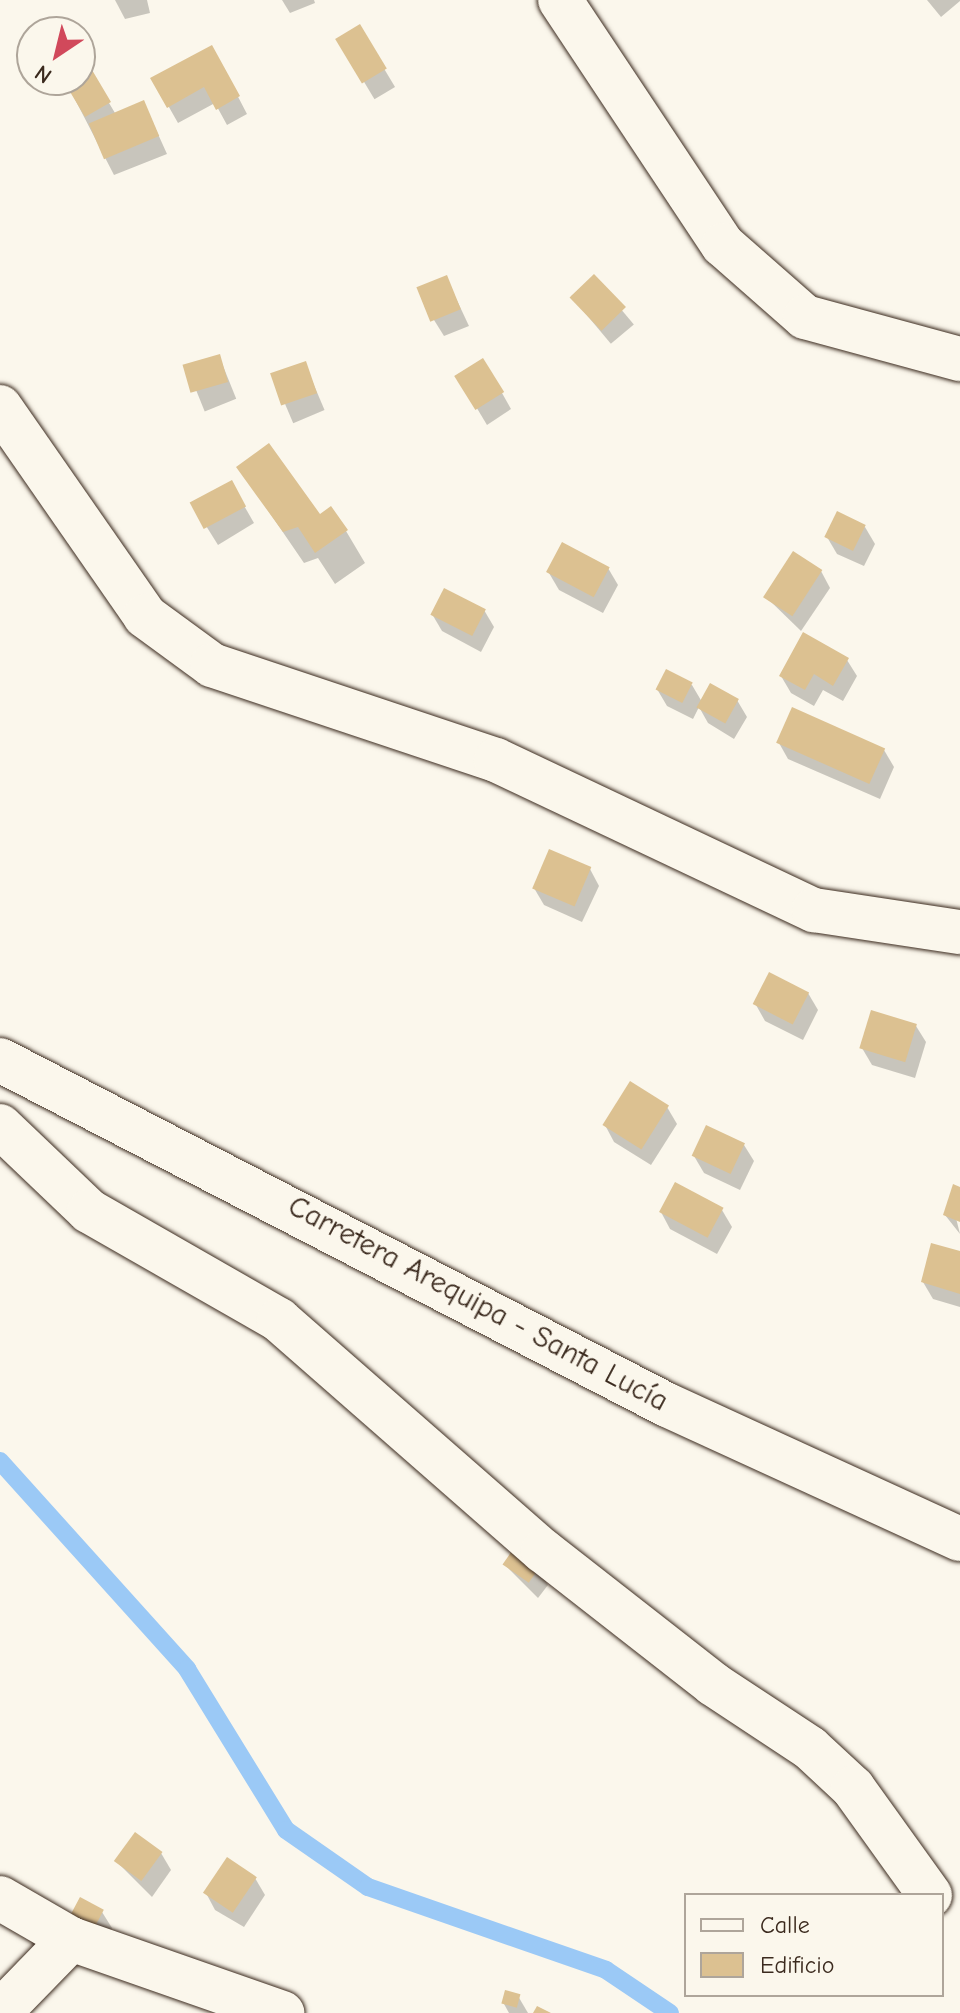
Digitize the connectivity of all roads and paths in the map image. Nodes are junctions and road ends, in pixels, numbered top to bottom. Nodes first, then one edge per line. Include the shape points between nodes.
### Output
1 (560, 0) edge
2 (960, 359) edge
3 (0, 407) edge
4 (960, 932) edge
5 (0, 1060) edge
6 (0, 1126) edge
7 (960, 1539) edge
8 (929, 1893) edge
9 (0, 1898) edge
10 (71, 1939) junction
11 (0, 2012) edge
12 (282, 2013) edge

1 - 2 street via 723,245 805,317
3 - 4 street via 145,616 212,665 496,760 814,910 916,931
5 - 7 street, Carretera Arequipa - Santa Lucía via 667,1405
6 - 8 street via 89,1211 279,1320 543,1551 713,1684 810,1748 853,1788
9 - 10 street
10 - 11 street
10 - 12 street

